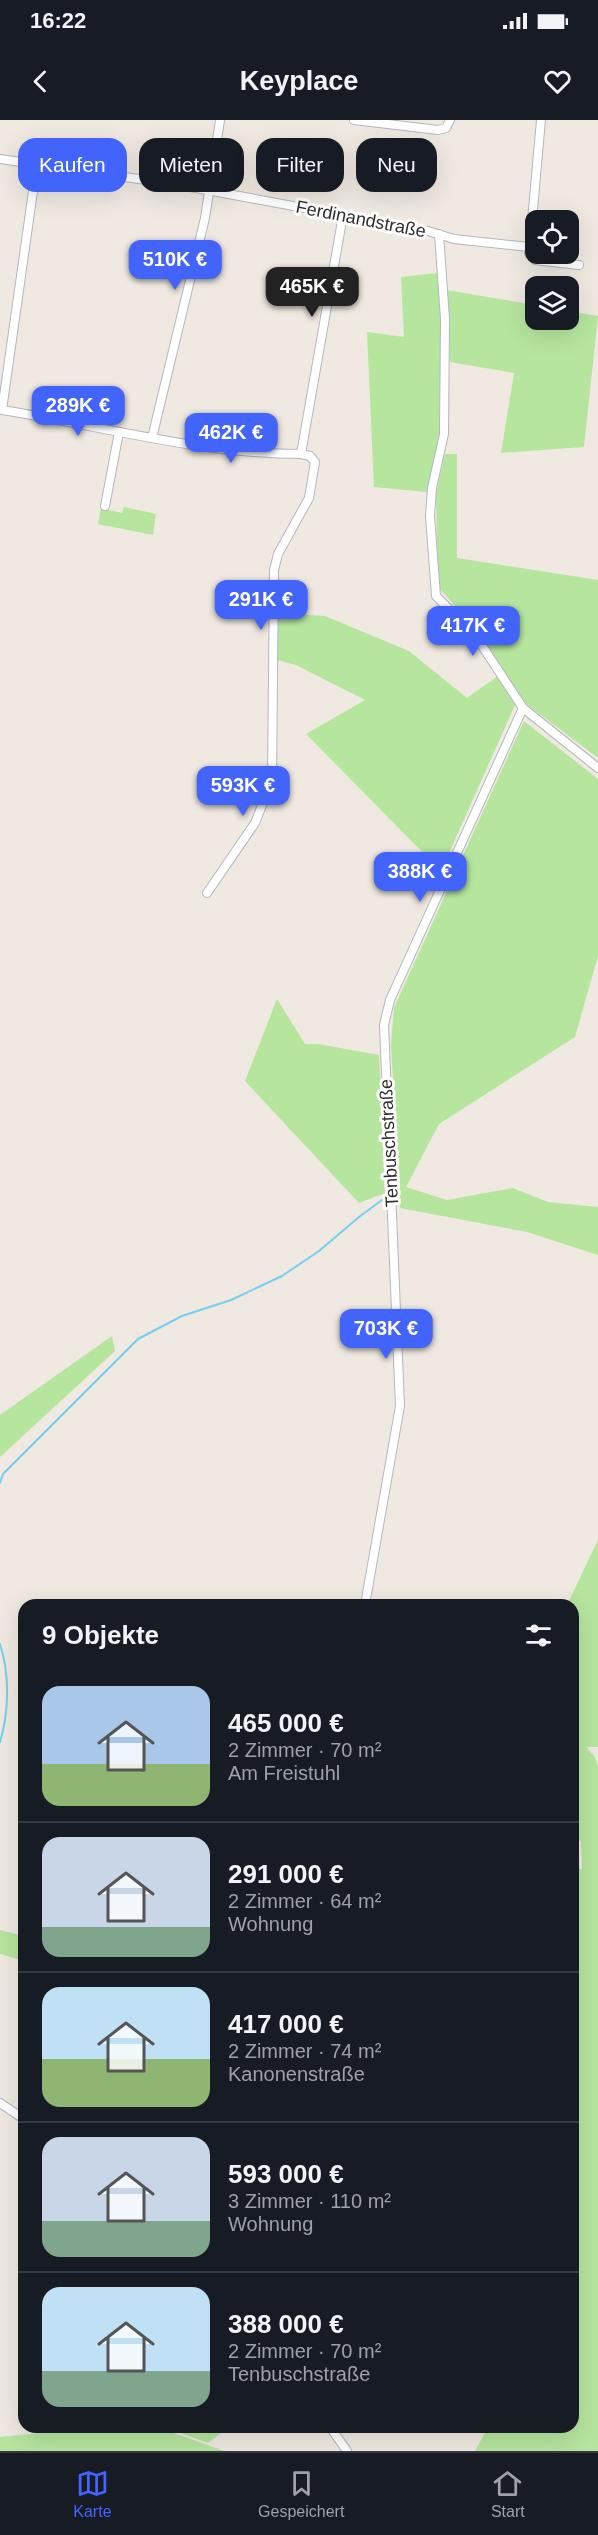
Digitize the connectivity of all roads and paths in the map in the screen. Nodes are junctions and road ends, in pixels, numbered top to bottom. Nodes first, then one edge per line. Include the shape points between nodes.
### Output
1 (220, 120) edge
2 (354, 120) edge
3 (450, 120) edge
4 (541, 120) edge
5 (217, 138) edge
6 (0, 159) edge
7 (18, 161) edge
8 (34, 192) edge
9 (210, 192) edge
10 (221, 192) edge
11 (532, 210) edge
12 (343, 215) junction
13 (439, 234) junction
14 (525, 247) edge
15 (570, 264) edge
16 (579, 265) dead end
17 (119, 432) junction
18 (153, 438) junction
19 (301, 454) junction
20 (105, 506) dead end
21 (522, 708) junction
22 (598, 768) edge
23 (207, 893) dead end
24 (366, 1599) edge
25 (0, 2103) edge
26 (18, 2116) edge
27 (334, 2433) edge
28 (347, 2451) edge

1 - 5 street
2 - 3 street via 438,130 446,128
4 - 11 street
6 - 7 street, Ferdinandstraße
8 - 17 street via 2,410
9 - 18 street
10 - 12 street, Ferdinandstraße
12 - 13 street, Ferdinandstraße
12 - 19 street
13 - 14 street, Ferdinandstraße
13 - 21 street, Ferdinandstraße via 445,319 444,435 430,507 436,596 475,635
15 - 16 street
17 - 18 street
17 - 20 street
18 - 19 street via 240,453
19 - 23 street via 315,462 309,498 288,533 274,570 272,780 255,823
21 - 22 street
21 - 24 street, Tenbuschstraße via 390,1000 384,1025 400,1406
25 - 26 street
27 - 28 street

